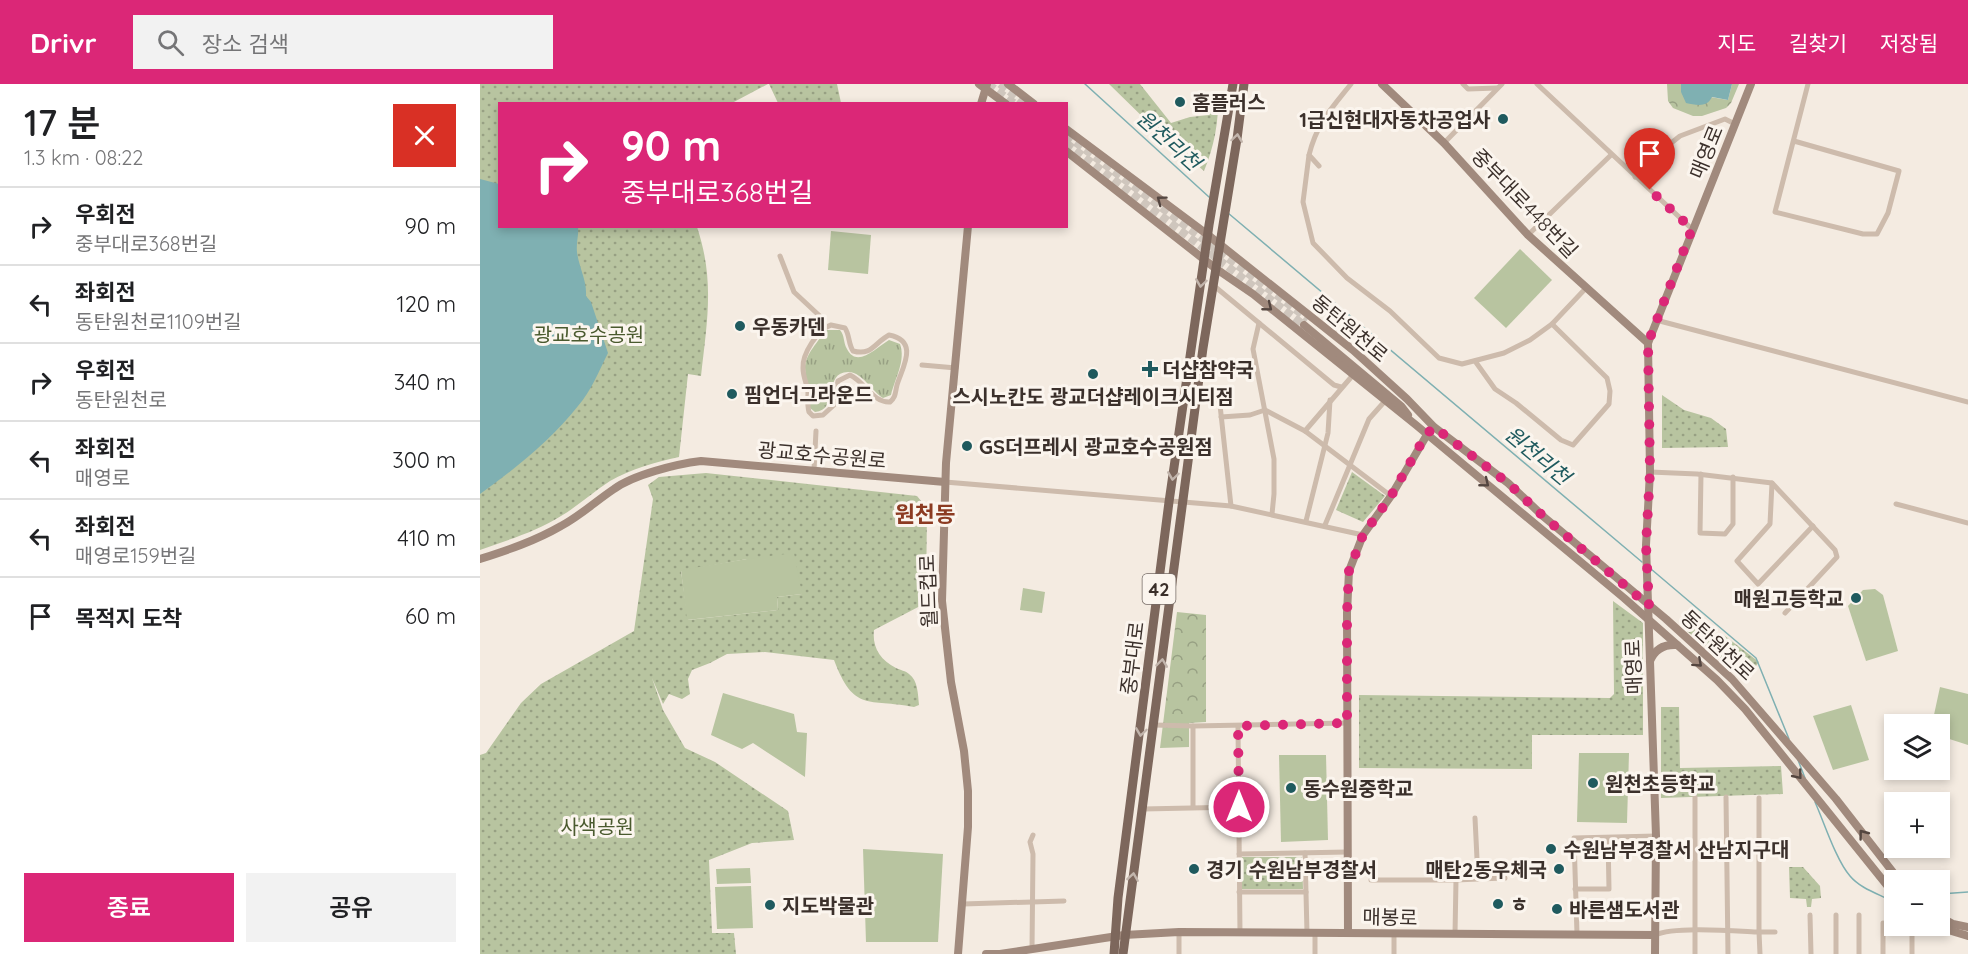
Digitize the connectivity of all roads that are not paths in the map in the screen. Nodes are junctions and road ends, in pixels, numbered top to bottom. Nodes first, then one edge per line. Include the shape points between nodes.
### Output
1 (1008, 84) edge
2 (1233, 84) edge
3 (1244, 84) edge
4 (1351, 84) edge
5 (1382, 84) edge
6 (1463, 84) edge
7 (1537, 84) edge
8 (1751, 84) edge
9 (1808, 84) edge
10 (984, 85) edge
11 (1499, 86) edge
12 (981, 102) edge
13 (1004, 102) edge
14 (1031, 102) edge
15 (1735, 124) junction
16 (1068, 130) edge
17 (1794, 141) junction
18 (1444, 143) junction
19 (1068, 153) edge
20 (1611, 154) junction
21 (1310, 155) junction
22 (1319, 166) dead end
23 (1635, 177) junction
24 (968, 228) edge
25 (1692, 229) junction
26 (1208, 235) junction
27 (1528, 235) junction
28 (1220, 241) junction
29 (780, 256) dead end
30 (1204, 260) junction
31 (1215, 268) junction
32 (1212, 284) junction
33 (1587, 287) junction
34 (1656, 320) junction
35 (1259, 323) junction
36 (1552, 324) junction
37 (825, 327) junction
38 (1648, 343) junction
39 (1475, 362) junction
40 (922, 365) dead end
41 (956, 368) junction
42 (1353, 375) junction
43 (1198, 386) junction
44 (1341, 387) junction
45 (1330, 400) junction
46 (1385, 401) junction
47 (1968, 402) edge
48 (1265, 410) junction
49 (1221, 417) junction
50 (1434, 427) junction
51 (816, 431) dead end
52 (1305, 431) junction
53 (1426, 435) junction
54 (1325, 446) junction
55 (1350, 465) junction
56 (814, 470) junction
57 (1650, 472) junction
58 (1701, 474) junction
59 (1733, 477) junction
60 (945, 482) junction
61 (1772, 483) junction
62 (1391, 496) junction
63 (1169, 502) junction
64 (1183, 502) junction
65 (1896, 504) dead end
66 (1231, 506) junction
67 (1272, 514) junction
68 (1306, 521) junction
69 (1968, 523) edge
70 (1325, 525) junction
71 (1813, 526) junction
72 (1363, 535) junction
73 (480, 559) edge
74 (1649, 606) junction
75 (1785, 613) dead end
76 (1648, 620) junction
77 (1677, 645) junction
78 (1649, 661) junction
79 (1347, 723) junction
80 (1154, 725) junction
81 (1193, 726) junction
82 (1238, 726) junction
83 (1695, 797) dead end
84 (1726, 797) dead end
85 (1759, 798) dead end
86 (1193, 807) junction
87 (1239, 807) junction
88 (1143, 808) junction
89 (1475, 818) dead end
90 (1033, 835) dead end
91 (1656, 836) junction
92 (1608, 838) junction
93 (1347, 852) junction
94 (1305, 853) junction
95 (1239, 854) junction
96 (1891, 870) edge
97 (1506, 878) dead end
98 (1456, 879) junction
99 (1478, 879) junction
100 (1371, 880) dead end
101 (1884, 881) edge
102 (1575, 889) junction
103 (1239, 892) junction
104 (1306, 892) junction
105 (1118, 898) junction
106 (1129, 900) junction
107 (1064, 901) dead end
108 (1034, 902) junction
109 (963, 903) junction
110 (1810, 915) dead end
111 (1836, 915) dead end
112 (1859, 915) dead end
113 (1950, 922) edge
114 (1883, 923) dead end
115 (1968, 927) edge
116 (1695, 931) junction
117 (1728, 931) junction
118 (1950, 931) edge
119 (1179, 932) junction
120 (1760, 932) junction
121 (1776, 932) dead end
122 (1240, 933) junction
123 (1311, 933) junction
124 (1348, 933) junction
125 (1394, 933) junction
126 (1455, 934) junction
127 (1576, 934) junction
128 (1655, 935) junction
129 (1119, 936) junction
130 (1912, 936) edge
131 (1968, 936) edge
132 (1032, 949) junction
133 (958, 954) edge
134 (986, 954) edge
135 (1114, 954) edge
136 (1123, 954) edge
137 (1179, 954) edge
138 (1315, 954) edge
139 (1394, 954) edge
140 (1655, 954) edge
141 (1695, 954) edge
142 (1728, 954) edge
143 (1760, 954) edge
144 (1811, 954) edge
145 (1836, 954) edge
146 (1859, 954) edge
147 (1883, 954) edge
148 (1912, 954) edge

1 - 14 street
2 - 26 main road, 중부대로 / 42
28 -> 3 main road, 42
4 - 21 street via 1324,118
5 - 18 street, 중부대로448번길
6 - 11 street via 1468,89
7 - 20 street
8 - 15 street, 매영로
9 - 17 street
10 - 12 street
10 - 13 street
11 - 18 street
15 - 23 street via 1725,119 1680,136
15 - 25 street, 매영로
26 -> 16 street, 동탄원천로
17 - 17 street via 1775,212 1877,234 1888,213 1899,171
18 - 27 street, 중부대로448번길
19 - 30 street, 동탄원천로
20 - 23 street
20 - 27 street
21 - 22 street
21 - 39 street via 1303,202 1312,243 1439,358 1462,364
23 - 25 street
24 - 41 street, 월드컵로
25 - 34 street, 매영로
26 - 28 street, 동탄원천로
26 - 30 main road, 중부대로 / 42
27 - 33 street, 중부대로448번길
28 - 31 main road, 중부대로 / 42
28 - 50 street, 동탄원천로 via 1353,350
29 - 37 street via 794,292 823,319
30 - 31 street, 동탄원천로
30 -> 63 main road, 중부대로 / 42
31 - 32 main road, 중부대로 / 42
31 -> 42 street, 동탄원천로
32 - 35 street
32 - 43 main road, 중부대로 / 42
33 - 36 street
33 - 38 street, 중부대로448번길
34 - 38 street, 매영로
34 - 47 street
35 - 44 street
35 - 48 street via 1253,349
36 - 39 street via 1504,353
36 - 39 street via 1607,378 1610,391 1609,404 1573,446 1495,389
37 - 37 street via 804,359 809,412 813,416 823,415 834,405 838,381 850,375 879,401 890,402 905,369 904,343 889,335 861,353 849,345 850,335 845,328
38 - 57 street, 매영로
40 - 41 street
41 - 60 street, 월드컵로
42 - 44 street
42 - 46 street, 동탄원천로
43 - 49 street via 1217,396
43 - 64 main road, 중부대로 / 42
44 - 45 street
45 - 52 street
45 - 54 street
46 - 53 street, 동탄원천로
46 - 55 street via 1369,419
48 - 49 street
48 - 52 street
48 - 67 street via 1274,459
49 - 66 street
50 - 53 street
50 - 53 street via 1306,322 1401,406
50 - 74 street, 동탄원천로 via 1508,483
51 - 56 street
52 - 54 street
53 - 62 street
53 -> 76 street, 동탄원천로
54 - 55 street
54 - 68 street
55 - 62 street
55 - 70 street
56 - 60 street, 광교호수공원로
56 - 73 street, 광교호수공원로 via 701,461 656,470 616,487 574,518 530,542
57 - 58 street
57 - 74 street, 매영로 via 1646,545
58 - 59 street
58 - 59 street via 1700,534 1725,534 1733,524
59 - 61 street
60 - 63 street, 광교호수공원로
60 - 109 street, 월드컵로 via 942,601 968,791
61 - 71 street
61 - 71 street via 1770,524 1737,561 1758,584
62 - 72 street
63 - 64 street, 광교호수공원로
63 -> 105 main road, 중부대로 / 42
64 - 66 street, 광교호수공원로
80 -> 64 main road, 중부대로 / 42
65 - 69 street
66 - 67 street, 광교호수공원로
67 - 68 street, 광교호수공원로
68 - 70 street, 광교호수공원로
70 - 72 street, 광교호수공원로
71 - 75 street via 1836,550 1837,557
72 - 79 street via 1349,571
74 - 76 street, 매영로
96 -> 74 street, 동탄원천로 via 1755,704
76 - 77 street, 동탄원천로
76 - 78 street, 매영로
77 - 78 street via 1659,649
77 -> 101 street, 동탄원천로 via 1733,696
78 - 91 street, 매영로
79 - 82 street
79 - 93 street
80 - 81 street
80 - 88 main road, 중부대로 / 42
81 - 82 street
81 - 86 street
82 - 87 street
83 - 116 street
84 - 117 street
85 - 120 street
86 - 87 street
86 - 88 street
87 - 95 street
106 -> 88 main road, 중부대로 / 42
89 - 99 street
90 - 108 street via 1030,842
91 - 92 street
91 - 128 street, 매영로
92 - 102 street via 1574,838
92 - 102 street via 1609,889
93 - 94 street
93 - 124 street
94 - 95 street
94 - 104 street
95 - 103 street
97 - 99 street
98 - 99 street
98 - 100 street
98 - 126 street
102 - 127 street
103 - 104 street
103 - 122 street
104 - 123 street
105 - 106 main road
105 - 129 main road, 중부대로 / 42
106 - 129 main road, 중부대로 / 42
107 - 108 street
108 - 109 street
108 - 132 street
109 - 133 street, 월드컵로
110 - 144 street
111 - 145 street
112 - 146 street
113 - 115 street
114 - 147 street
116 - 117 street
116 - 128 street
116 - 141 street
117 - 120 street
117 - 142 street
118 - 131 street
119 - 122 street, 매봉로
119 - 129 street, 매봉로
119 - 137 street
120 - 121 street
120 - 143 street
122 - 123 street, 매봉로
123 - 124 street, 매봉로
123 - 138 street
124 - 125 street, 매봉로
125 - 126 street, 매봉로
125 - 139 street
126 - 127 street, 매봉로
127 - 128 street, 매봉로
128 - 140 street, 매영로
129 - 132 street, 매봉로
129 - 135 main road, 중부대로 / 42
129 - 136 main road, 중부대로 / 42
130 - 148 street
132 - 134 street, 매봉로

